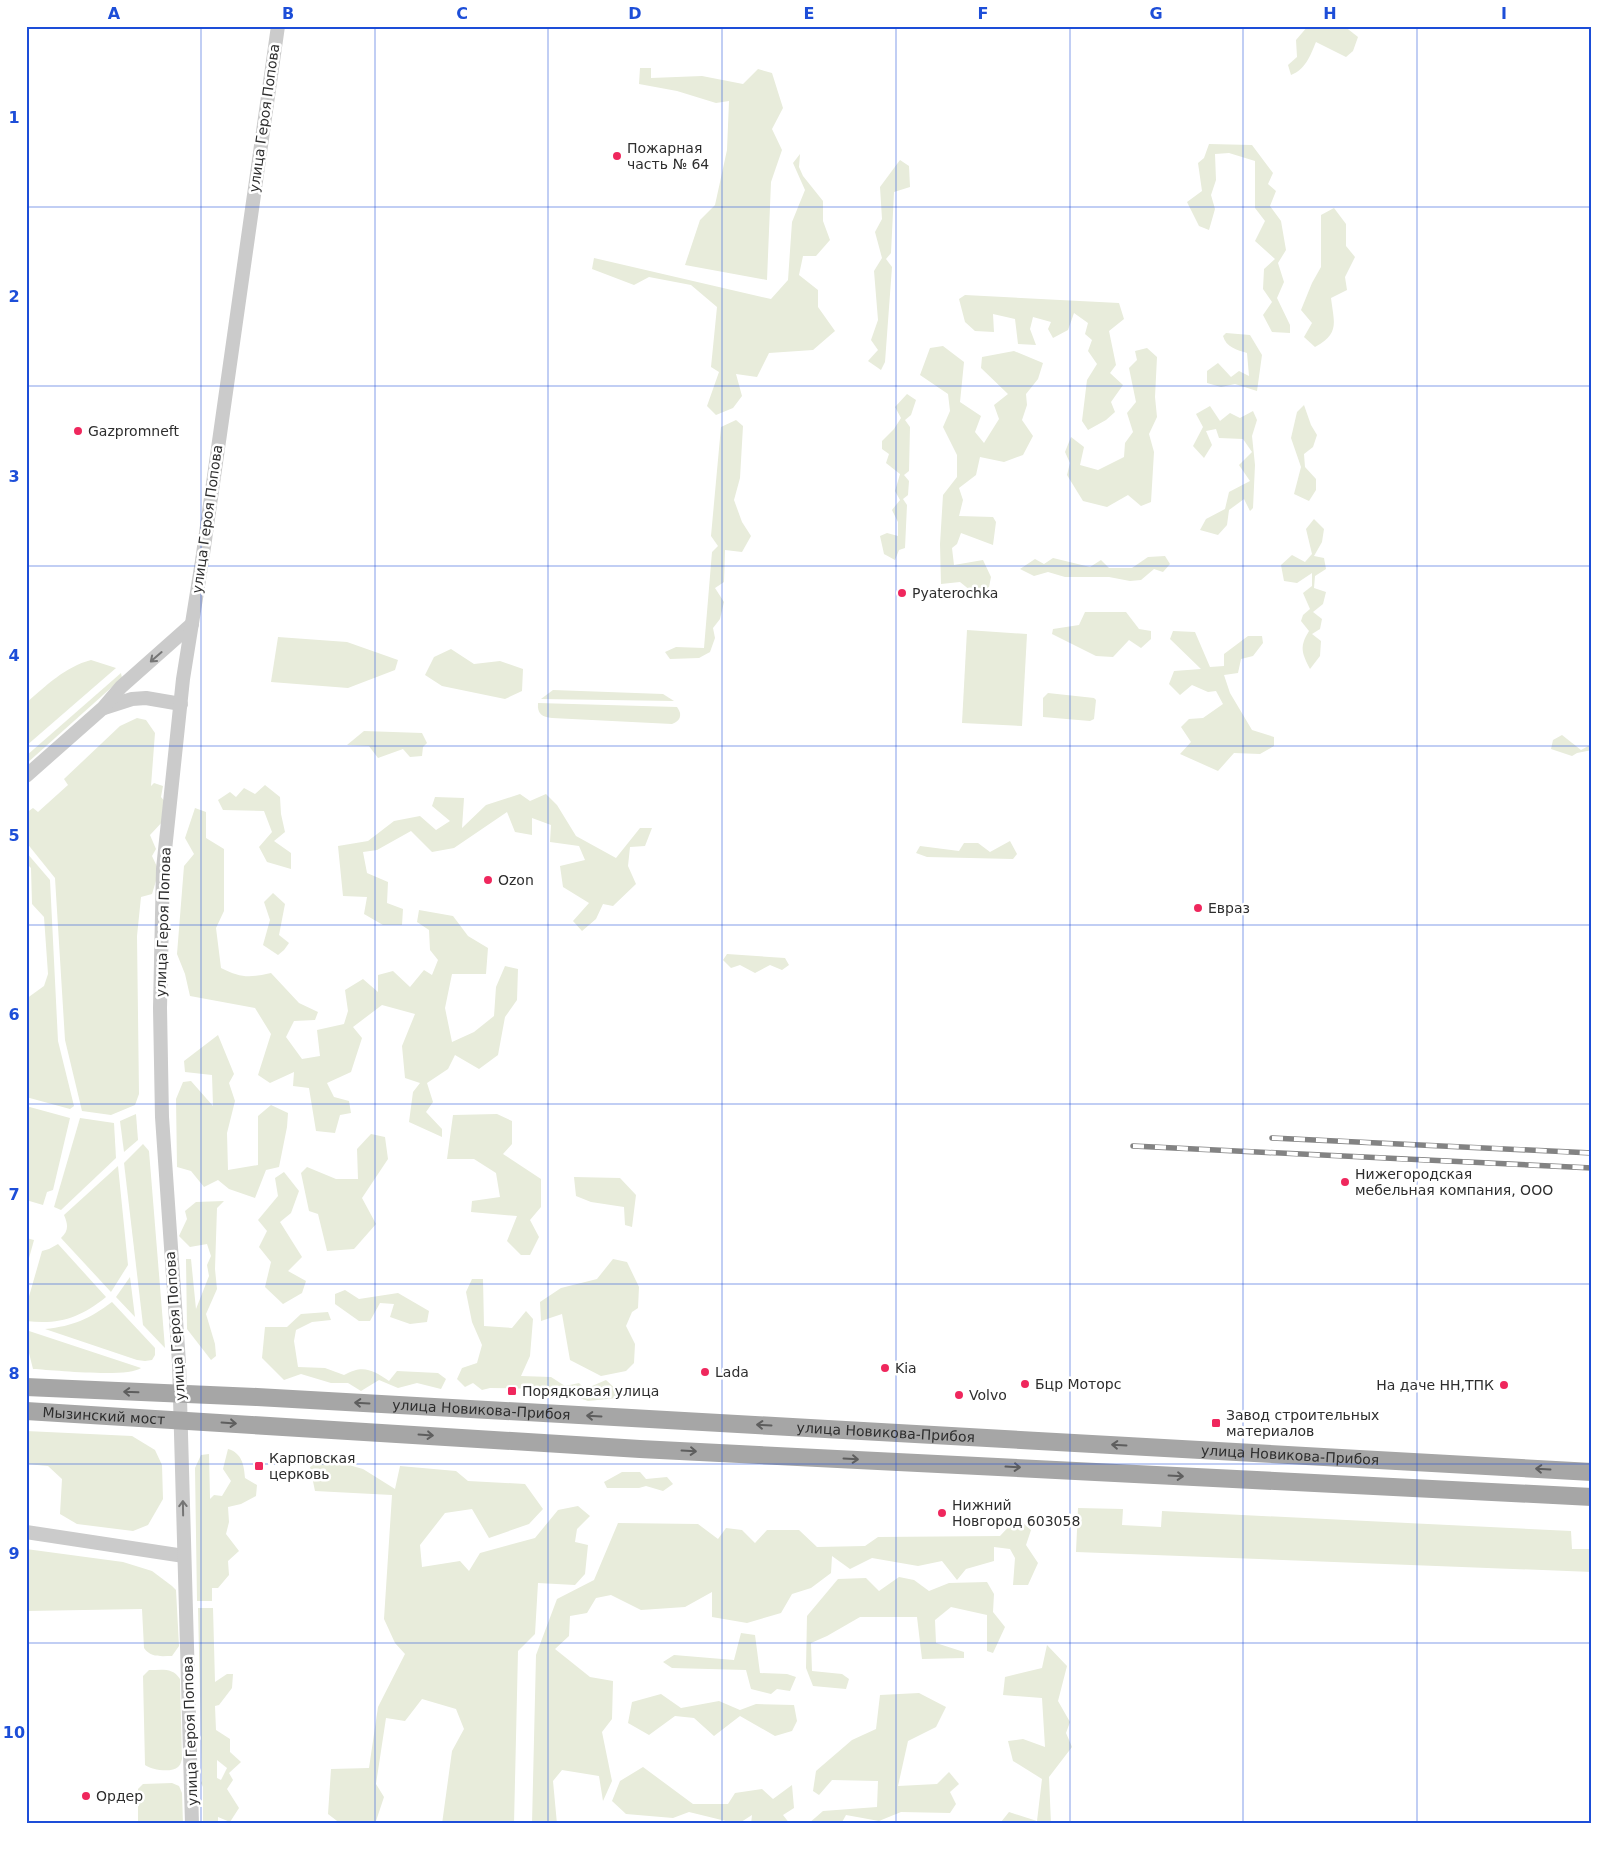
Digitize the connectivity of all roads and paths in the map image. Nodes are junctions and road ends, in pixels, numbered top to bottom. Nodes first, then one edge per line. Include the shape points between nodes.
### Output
1 (278, 26) edge
2 (192, 624) junction
3 (181, 704) junction
4 (103, 708) junction
5 (26, 776) edge
6 (26, 1387) edge
7 (180, 1394) junction
8 (26, 1411) edge
9 (180, 1420) junction
10 (1592, 1472) edge
11 (1592, 1497) edge
12 (26, 1532) edge
13 (184, 1556) junction
14 (192, 1824) edge

1 - 2 street, улица Героя Попова
2 - 3 street, улица Героя Попова
2 -> 4 street via 121,687
3 - 4 street via 132,698
3 - 7 street, улица Героя Попова via 163,869 160,1008 162,1116
4 - 5 street
7 -> 6 main road, Мызинский мост
7 - 9 street, улица Героя Попова
10 -> 7 main road, улица Новикова-Прибоя
8 - 9 main road, Мызинский мост
9 -> 11 main road, улица Новикова-Прибоя via 632,1448
13 -> 9 street, улица Героя Попова
12 - 13 street
13 - 14 street, улица Героя Попова

